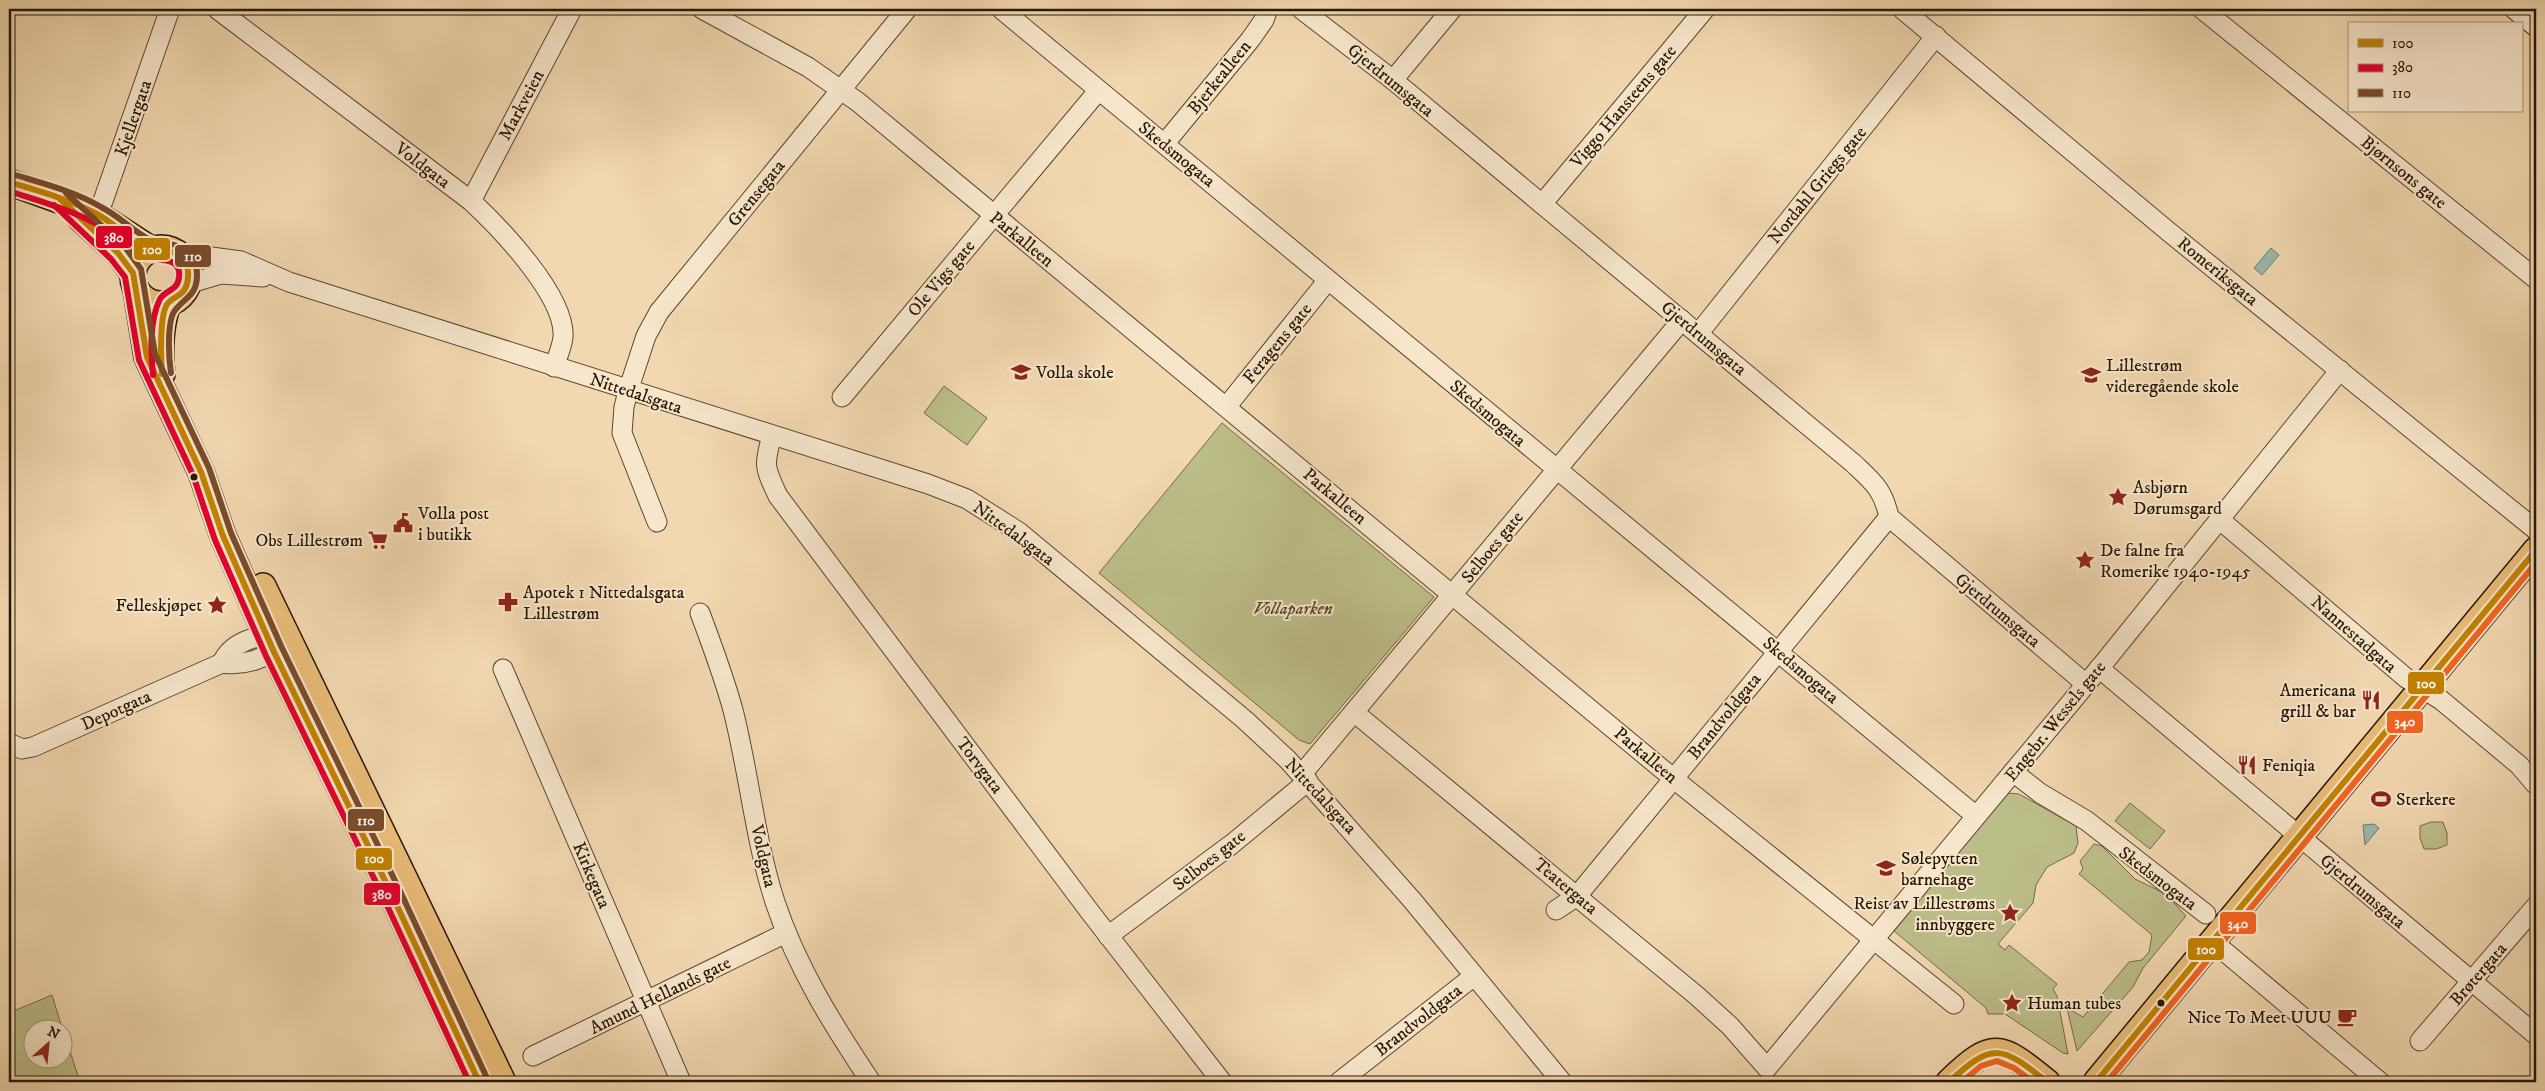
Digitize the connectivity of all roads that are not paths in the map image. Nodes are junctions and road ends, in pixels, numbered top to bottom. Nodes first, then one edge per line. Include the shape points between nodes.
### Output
1 (170, 9) edge
2 (217, 9) edge
3 (572, 9) edge
4 (702, 9) edge
5 (907, 9) edge
6 (1001, 9) edge
7 (1268, 9) edge
8 (1301, 9) edge
9 (1452, 9) edge
10 (1705, 9) edge
11 (1902, 9) edge
12 (2202, 9) edge
13 (2514, 9) edge
14 (2536, 27) edge
15 (1936, 36) junction
16 (1393, 80) junction
17 (841, 89) junction
18 (1098, 91) junction
19 (1165, 143) junction
20 (9, 182) edge
21 (471, 201) junction
22 (1542, 204) junction
23 (994, 216) junction
24 (91, 218) junction
25 (163, 251) junction
26 (280, 279) junction
27 (1328, 280) junction
28 (2536, 280) edge
29 (135, 281) junction
30 (188, 284) junction
31 (168, 303) junction
32 (1682, 320) junction
33 (1698, 334) junction
34 (554, 367) junction
35 (2340, 370) junction
36 (631, 382) junction
37 (165, 392) junction
38 (842, 397) dead end
39 (1227, 406) junction
40 (772, 436) junction
41 (1556, 469) junction
42 (1888, 517) junction
43 (2219, 519) junction
44 (656, 522) dead end
45 (2536, 530) edge
46 (2536, 550) edge
47 (1453, 595) junction
48 (700, 613) dead end
49 (275, 640) junction
50 (1777, 651) junction
51 (2099, 668) junction
52 (503, 669) dead end
53 (2086, 684) junction
54 (2422, 688) junction
55 (1356, 713) junction
56 (9, 743) edge
57 (2013, 772) junction
58 (1305, 778) junction
59 (1674, 778) junction
60 (2536, 785) edge
61 (1976, 816) junction
62 (2299, 837) junction
63 (1577, 896) junction
64 (2536, 906) edge
65 (1556, 910) dead end
66 (2206, 914) dead end
67 (786, 933) junction
68 (1108, 936) junction
69 (1875, 939) junction
70 (2212, 941) junction
71 (1474, 976) junction
72 (2471, 981) junction
73 (647, 1002) junction
74 (1954, 1004) dead end
75 (2536, 1035) edge
76 (2420, 1041) dead end
77 (533, 1056) dead end
78 (1767, 1068) joint
79 (479, 1082) edge
80 (503, 1082) edge
81 (681, 1082) edge
82 (871, 1082) edge
83 (1222, 1082) edge
84 (1339, 1082) edge
85 (1562, 1082) edge
86 (1949, 1082) edge
87 (2047, 1082) edge
88 (2096, 1082) edge
89 (2380, 1082) edge

1 - 24 street, Kjellergata via 104,201
2 - 21 street, Voldgata
3 - 21 street, Markveien
4 - 17 street, Parkalleen via 808,67
5 - 17 street, Grensegata
6 - 18 street, Skedsmogata
7 - 19 street, Bjerkealleen via 1250,40
8 - 16 street, Gjerdrumsgata
9 - 16 street
10 - 22 street, Viggo Hansteens gate
11 - 15 street, Romeriksgata
12 - 28 street, Bjørnsons gate
13 - 14 street
15 - 33 street, Nordahl Griegs gate
15 - 35 street, Romeriksgata via 2169,232
16 - 22 street, Gjerdrumsgata
17 - 23 street, Parkalleen
17 - 36 street, Grensegata via 659,312 646,336
18 - 19 street, Skedsmogata
18 - 23 street, Ole Vigs gate
19 - 27 street, Skedsmogata
20 - 24 main road, Nittedalsgata via 60,199
21 - 34 street, Voldgata via 504,232 554,304 563,337
22 - 32 street, Gjerdrumsgata
23 - 38 street, Ole Vigs gate
23 - 39 street, Parkalleen
24 - 25 main road, Nittedalsgata
24 - 29 main road, Nittedalsgata
25 - 26 street, Nittedalsgata via 241,261
25 - 29 main road via 139,259
25 - 30 main road via 186,266
26 - 30 street, Nittedalsgata via 221,274
26 - 34 street, Nittedalsgata
27 - 39 street, Feragens gate
27 - 41 street, Skedsmogata
29 - 31 main road via 146,300
29 - 37 main road via 146,357
30 - 31 main road via 180,296
31 - 37 main road via 161,326 160,355
32 - 33 street, Gjerdrumsgata
32 - 41 street, Selboes gate
33 - 42 street, Gjerdrumsgata via 1877,484 1885,498
34 - 36 street, Nittedalsgata
35 - 43 street, Engebr. Wessels gate
35 - 45 street, Romeriksgata
36 - 40 street, Nittedalsgata
36 - 44 street via 624,407 622,433
37 - 49 main road via 201,472 225,508
39 - 47 street, Parkalleen
40 - 58 street, Nittedalsgata via 928,484 967,499 985,510 1019,532 1245,720
40 - 68 street, Torvgata via 766,469 778,496
41 - 47 street, Selboes gate
41 - 50 street, Skedsmogata
42 - 50 street, Brandvoldgata
42 - 53 street, Gjerdrumsgata
43 - 51 street, Engebr. Wessels gate
43 - 54 street, Nannestadgata via 2406,678
46 - 54 main road
47 - 55 street, Selboes gate
47 - 59 street, Parkalleen
48 - 67 street, Voldgata via 733,710 774,900
49 - 56 street, Depotgata via 244,642 227,652 222,663 32,747 22,748
49 - 79 main road
49 - 80 main road
50 - 59 street, Brandvoldgata
50 - 61 street, Skedsmogata
51 - 53 street, Engebr. Wessels gate
51 - 62 street, Gjerdrumsgata via 2196,750 2213,760
52 - 73 street, Kirkegata
53 - 57 street, Engebr. Wessels gate
54 - 60 street, Nannestadgata via 2519,765
54 - 62 main road
55 - 58 street, Selboes gate
55 - 63 street, Teatergata
57 - 61 street, Engebr. Wessels gate
57 - 66 street, Skedsmogata via 2040,793 2087,821
58 - 68 street, Selboes gate via 1232,844
58 - 71 street, Nittedalsgata via 1358,836
59 - 63 street, Brandvoldgata
59 - 69 street, Parkalleen
61 - 69 street, Engebr. Wessels gate
62 - 70 main road
62 - 72 street, Gjerdrumsgata
63 - 65 street, Brandvoldgata
63 - 78 street, Teatergata via 1713,1010
64 - 72 street, Brøtergata
67 - 73 street, Amund Hellands gate
67 - 82 street, Voldgata via 813,991
68 - 83 street, Torvgata
69 - 74 street, Parkalleen
69 - 78 street, Engebr. Wessels gate
70 - 88 main road
70 - 89 street
71 - 84 street, Brandvoldgata
71 - 85 street, Nittedalsgata
72 - 75 street, Gjerdrumsgata
72 - 76 street, Brøtergata
73 - 77 street, Amund Hellands gate
73 - 81 street, Kirkegata
86 - 87 main road via 1975,1058 1990,1052 2013,1056

